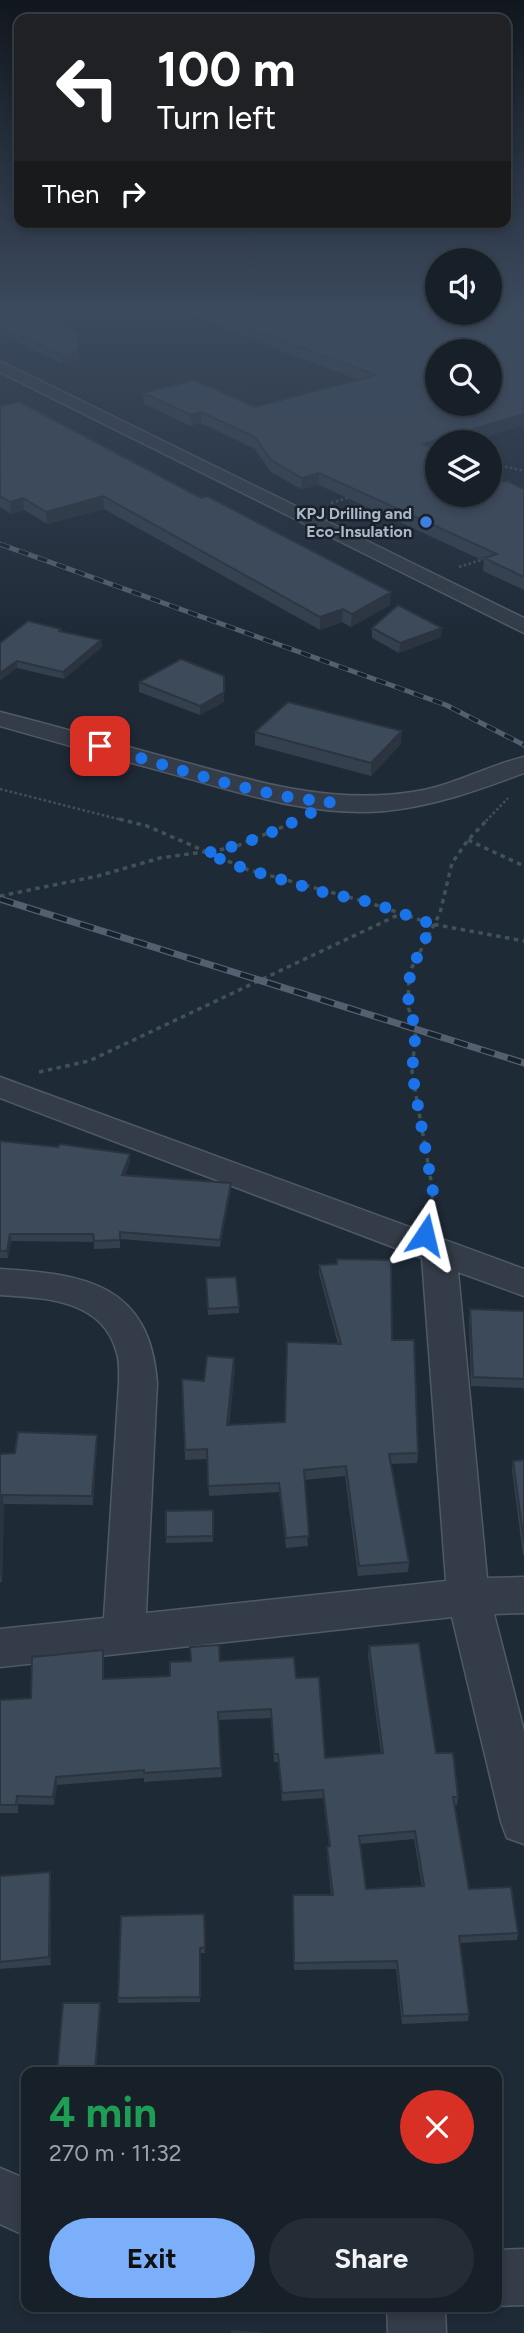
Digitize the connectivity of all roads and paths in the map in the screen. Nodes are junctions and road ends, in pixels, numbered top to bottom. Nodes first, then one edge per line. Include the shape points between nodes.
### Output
1 (103, 417) edge
2 (502, 466) edge
3 (524, 471) edge
4 (361, 494) edge
5 (297, 513) junction
6 (488, 557) edge
7 (428, 578) junction
8 (524, 626) edge
9 (0, 719) edge
10 (524, 764) edge
11 (0, 789) edge
12 (514, 792) dead end
13 (330, 802) junction
14 (468, 840) junction
15 (205, 853) junction
16 (524, 866) edge
17 (0, 896) edge
18 (399, 914) junction
19 (432, 924) junction
20 (524, 941) edge
21 (34, 1073) dead end
22 (0, 1087) edge
23 (433, 1238) junction
24 (0, 1282) edge
25 (524, 1283) edge
26 (524, 1595) edge
27 (468, 1597) junction
28 (124, 1634) junction
29 (0, 1648) edge
30 (524, 1822) edge
31 (0, 2195) edge
32 (21, 2206) edge
33 (524, 2277) edge
34 (502, 2278) edge
35 (416, 2312) edge
36 (417, 2333) edge

1 - 5 street
2 - 3 path
4 - 5 path
5 - 7 street
6 - 7 path
7 - 8 street
9 - 13 street via 249,788
10 - 13 street via 456,791 412,800
11 - 15 path via 148,826
12 - 14 path
13 - 15 path via 252,841
14 - 16 path
14 - 19 path via 452,863 440,913
15 - 17 path via 160,858
15 - 18 path
18 - 19 path
18 - 21 path via 89,1060
19 - 20 path
19 - 23 path via 410,973 408,1007 416,1028 412,1072 433,1192
22 - 23 street
23 - 25 street
23 - 27 street
24 - 28 street via 83,1292 116,1315 135,1349 138,1382
26 - 27 street
27 - 28 street
27 - 30 street
28 - 29 street
31 - 32 street
33 - 34 street
35 - 36 street

